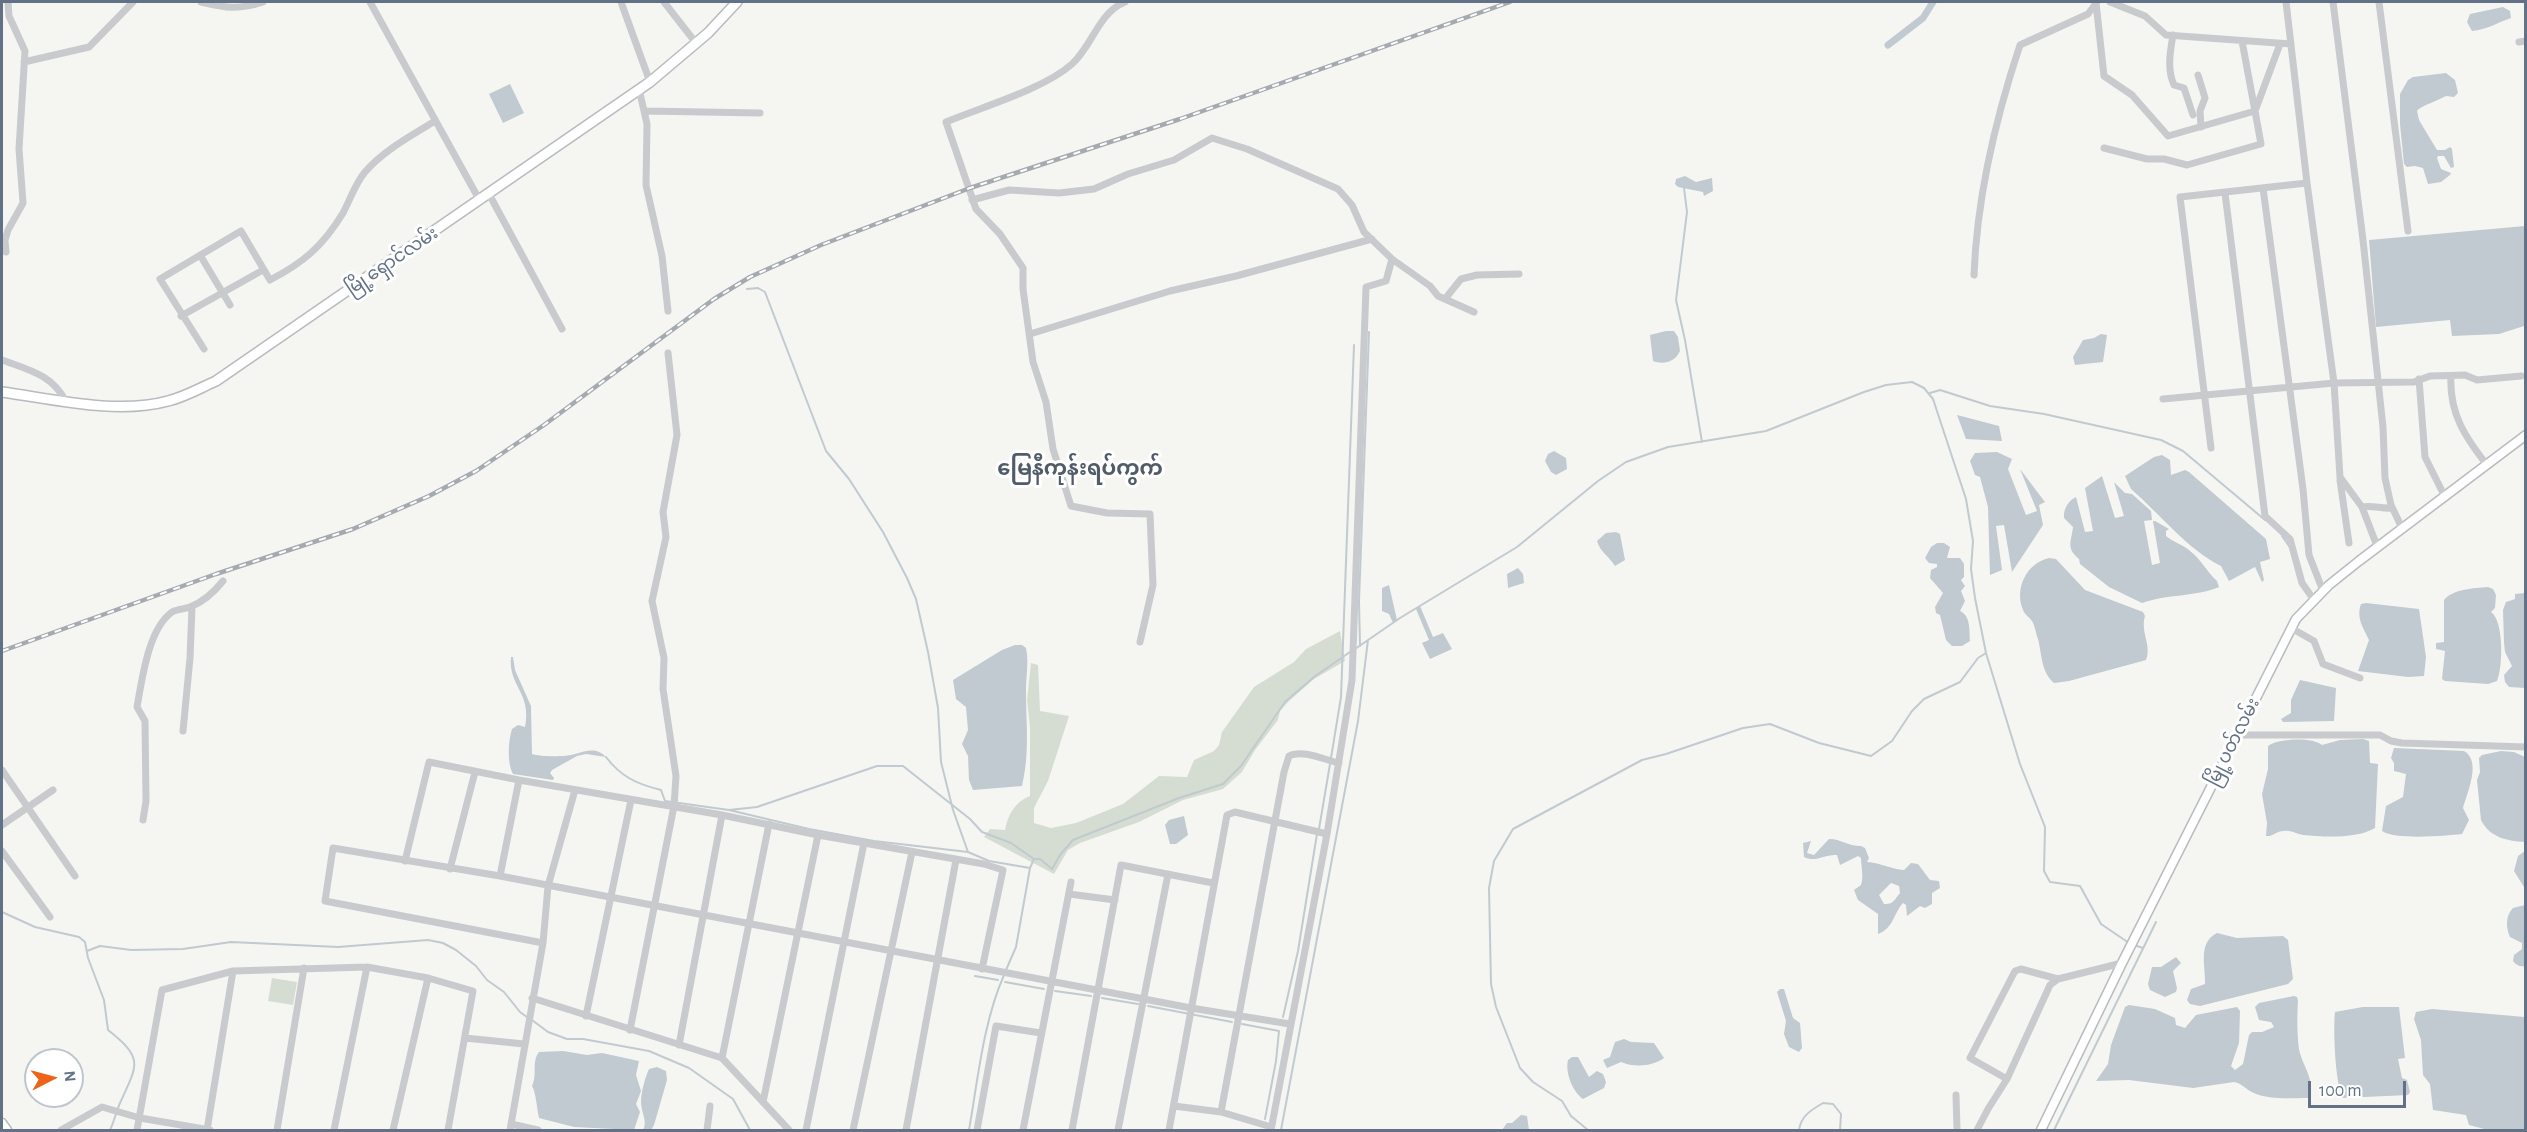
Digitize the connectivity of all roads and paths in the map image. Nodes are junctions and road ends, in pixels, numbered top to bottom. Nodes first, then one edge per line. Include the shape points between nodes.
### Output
1 (8, 2) edge
2 (133, 2) edge
3 (201, 2) edge
4 (263, 2) edge
5 (370, 2) edge
6 (621, 2) edge
7 (663, 2) edge
8 (737, 2) edge
9 (1125, 2) edge
10 (2097, 2) edge
11 (2110, 2) edge
12 (2286, 2) edge
13 (2333, 2) edge
14 (2379, 2) edge
15 (2173, 36) junction
16 (2242, 41) junction
17 (696, 43) junction
18 (2280, 44) junction
19 (2292, 44) junction
20 (24, 62) junction
21 (2198, 75) dead end
22 (650, 82) junction
23 (639, 89) junction
24 (645, 111) junction
25 (2255, 111) junction
26 (760, 113) dead end
27 (2193, 115) dead end
28 (435, 121) junction
29 (2201, 127) junction
30 (2104, 148) dead end
31 (2307, 183) junction
32 (2263, 188) junction
33 (2225, 193) junction
34 (489, 194) junction
35 (972, 200) junction
36 (480, 201) junction
37 (2408, 231) dead end
38 (1372, 239) junction
39 (6, 252) dead end
40 (200, 255) junction
41 (1392, 260) junction
42 (263, 270) junction
43 (1519, 274) dead end
44 (1974, 275) dead end
45 (222, 292) junction
46 (1445, 299) junction
47 (230, 305) dead end
48 (668, 311) dead end
49 (1474, 312) dead end
50 (181, 316) junction
51 (562, 329) dead end
52 (1030, 334) junction
53 (204, 350) dead end
54 (668, 353) dead end
55 (2, 360) edge
56 (2451, 376) junction
57 (2522, 376) dead end
58 (2419, 379) junction
59 (2378, 382) junction
60 (2334, 383) junction
61 (2289, 386) junction
62 (2, 392) edge
63 (2248, 392) junction
64 (2204, 396) junction
65 (2163, 399) dead end
66 (66, 402) junction
67 (2526, 435) edge
68 (2211, 448) dead end
69 (2487, 465) junction
70 (2340, 477) junction
71 (2445, 497) junction
72 (2362, 507) junction
73 (2392, 508) junction
74 (2402, 528) junction
75 (2349, 543) dead end
76 (2377, 546) junction
77 (223, 581) dead end
78 (2323, 591) junction
79 (2314, 600) junction
80 (192, 607) junction
81 (2291, 628) junction
82 (1140, 642) dead end
83 (2360, 678) dead end
84 (183, 731) dead end
85 (2236, 735) junction
86 (2526, 747) edge
87 (1339, 763) junction
88 (2, 770) edge
89 (475, 772) junction
90 (519, 780) junction
91 (53, 790) dead end
92 (575, 790) junction
93 (631, 800) junction
94 (674, 806) junction
95 (28, 807) junction
96 (722, 815) junction
97 (143, 820) dead end
98 (1273, 821) junction
99 (769, 824) junction
100 (2, 825) edge
101 (1327, 834) junction
102 (818, 835) junction
103 (864, 843) junction
104 (2, 851) edge
105 (912, 852) junction
106 (956, 860) junction
107 (405, 861) junction
108 (450, 869) junction
109 (1168, 874) junction
110 (75, 876) dead end
111 (501, 876) junction
112 (1071, 882) dead end
113 (1213, 883) junction
114 (548, 886) junction
115 (1069, 894) junction
116 (612, 897) junction
117 (1115, 900) junction
118 (654, 905) junction
119 (703, 915) junction
120 (50, 917) dead end
121 (749, 924) junction
122 (797, 933) junction
123 (844, 942) junction
124 (543, 943) junction
125 (891, 951) junction
126 (936, 960) junction
127 (2122, 963) junction
128 (304, 968) junction
129 (367, 968) junction
130 (982, 969) junction
131 (234, 971) junction
132 (428, 978) junction
133 (2058, 979) junction
134 (1052, 981) junction
135 (1098, 989) junction
136 (532, 998) junction
137 (1144, 999) junction
138 (1191, 1008) junction
139 (1239, 1015) junction
140 (586, 1016) junction
141 (1290, 1024) junction
142 (630, 1029) junction
143 (1041, 1033) junction
144 (465, 1038) junction
145 (524, 1044) junction
146 (679, 1045) junction
147 (722, 1058) junction
148 (2007, 1079) junction
149 (1956, 1095) dead end
150 (763, 1102) junction
151 (710, 1106) dead end
152 (1174, 1106) junction
153 (1221, 1112) junction
154 (140, 1118) junction
155 (2, 1123) edge
156 (510, 1127) edge
157 (208, 1130) edge
158 (8, 1131) edge
159 (61, 1131) edge
160 (137, 1131) edge
161 (277, 1131) edge
162 (334, 1131) edge
163 (393, 1131) edge
164 (448, 1131) edge
165 (538, 1131) edge
166 (707, 1131) edge
167 (789, 1131) edge
168 (806, 1131) edge
169 (854, 1131) edge
170 (906, 1131) edge
171 (977, 1131) edge
172 (1023, 1131) edge
173 (1072, 1131) edge
174 (1118, 1131) edge
175 (1169, 1131) edge
176 (1271, 1131) edge
177 (1957, 1131) edge
178 (1977, 1131) edge
179 (2041, 1131) edge

1 - 20 street via 9,16 25,51
2 - 20 street via 89,46
3 - 4 street via 244,8
5 - 28 street
6 - 22 street
7 - 17 street
8 - 17 highway, မြို့ရှောင်လမ်း
9 - 35 street via 1113,7 1072,64 1041,83 946,122
10 - 29 street via 2104,76 2132,95 2168,136
10 - 44 street via 2088,14 2020,45 1985,169
11 - 15 street via 2145,16 2166,35
12 - 19 street
13 - 59 street
14 - 37 street
15 - 16 street
15 - 27 street via 2169,56 2172,81 2184,88
16 - 18 street
16 - 25 street
17 - 22 highway, မြို့ရှောင်လမ်း
18 - 19 street
18 - 25 street
19 - 31 street
20 - 39 street via 19,149 23,203 8,230
21 - 29 street via 2205,98 2200,111
22 - 23 highway, မြို့ရှောင်လမ်း
23 - 24 street
23 - 34 highway, မြို့ရှောင်လမ်း
24 - 26 street
24 - 48 street via 646,184 662,256
25 - 29 street
25 - 30 street via 2261,144 2187,165
28 - 36 street
28 - 42 street via 386,153 363,174 324,240 298,266 270,280
31 - 32 street
31 - 60 street
32 - 33 street
32 - 61 street
33 - 63 street
33 - 64 street via 2180,197
34 - 36 highway, မြို့ရှောင်လမ်း
34 - 51 street
35 - 38 street via 1009,190 1059,194 1094,189 1174,159 1212,138 1338,189
35 - 52 street via 1023,268
36 - 66 highway, မြို့ရှောင်လမ်း via 216,381 155,404
38 - 41 street
38 - 52 street via 1170,291
40 - 42 street via 241,231
40 - 45 street
40 - 50 street via 160,279
41 - 46 street
41 - 87 street via 1386,281 1366,287 1354,658
42 - 45 street
43 - 46 street via 1461,279
45 - 47 street
45 - 50 street
46 - 49 street
50 - 53 street
52 - 82 street via 1053,449 1071,506 1107,513 1150,514 1153,585
54 - 94 street via 677,435 663,512 666,537 652,601 664,658 663,689 676,776
55 - 66 street via 42,375 59,387
56 - 57 street via 2477,380
56 - 58 street
56 - 69 street via 2460,426
58 - 59 street
58 - 71 street via 2426,457
59 - 60 street
59 - 73 street via 2385,478
60 - 61 street
60 - 70 street
61 - 63 street
61 - 78 street via 2309,555
62 - 66 highway, မြို့ရှောင်လမ်း
63 - 64 street
63 - 79 street via 2265,516 2290,539 2302,583
64 - 65 street
64 - 68 street
67 - 69 main road, မြို့ပတ်လမ်း
69 - 71 main road, မြို့ပတ်လမ်း
70 - 72 street
70 - 75 street
71 - 74 main road, မြို့ပတ်လမ်း
72 - 73 street
72 - 76 street
73 - 74 street
74 - 76 main road, မြို့ပတ်လမ်း
76 - 78 main road, မြို့ပတ်လမ်း
77 - 80 street
78 - 79 main road, မြို့ပတ်လမ်း
79 - 81 main road, မြို့ပတ်လမ်း
80 - 84 street
80 - 97 street via 173,612 160,626 143,675 137,707 145,721
81 - 83 street via 2314,641 2322,664
81 - 85 main road, မြို့ပတ်လမ်း
85 - 86 street via 2380,735 2402,743
85 - 127 main road, မြို့ပတ်လမ်း
87 - 98 street via 1303,754 1289,756
87 - 101 street
88 - 95 street
89 - 90 street
89 - 107 street via 429,762
89 - 108 street
90 - 92 street
90 - 111 street
91 - 95 street
92 - 93 street
92 - 114 street
93 - 94 street
93 - 116 street
94 - 96 street
94 - 118 street
95 - 100 street
95 - 110 street
96 - 99 street
96 - 119 street
98 - 101 street
98 - 113 street via 1235,812 1227,815
98 - 139 street
99 - 102 street
99 - 121 street
101 - 141 street
102 - 103 street
102 - 122 street
103 - 105 street
103 - 123 street
104 - 120 street
105 - 106 street
105 - 125 street
106 - 126 street
106 - 130 street via 1003,870
107 - 108 street
107 - 124 street via 333,848 325,901
108 - 111 street
109 - 113 street
109 - 117 street via 1121,866
109 - 137 street
111 - 114 street
112 - 115 street
113 - 138 street
114 - 116 street
114 - 124 street
115 - 117 street
115 - 134 street
116 - 118 street
116 - 140 street
117 - 135 street
118 - 119 street
118 - 142 street
119 - 121 street
119 - 146 street
121 - 122 street
121 - 147 street
122 - 123 street
122 - 150 street
123 - 125 street
123 - 168 street
124 - 136 street
125 - 126 street
125 - 169 street
126 - 130 street
126 - 170 street
127 - 133 street
127 - 179 main road, မြို့ပတ်လမ်း
128 - 129 street
128 - 131 street
128 - 161 street
129 - 132 street
129 - 162 street
130 - 134 street
131 - 154 street via 162,990
131 - 157 street
132 - 144 street via 473,991
132 - 163 street
133 - 148 street via 2050,986
133 - 148 street via 2021,969 2015,971 1977,1044 1970,1058
134 - 135 street
134 - 143 street
135 - 137 street
135 - 173 street
136 - 140 street
136 - 145 street
137 - 138 street
137 - 174 street
138 - 139 street
138 - 152 street
139 - 141 street
139 - 153 street
140 - 142 street
141 - 176 street
142 - 146 street
143 - 171 street via 996,1026
143 - 172 street
144 - 145 street
144 - 164 street
145 - 156 street
146 - 147 street
147 - 150 street
148 - 178 street
149 - 177 street
150 - 167 street
151 - 166 street
152 - 153 street
152 - 175 street
153 - 176 street via 1268,1126
154 - 157 street
154 - 159 street via 102,1107
154 - 160 street
155 - 158 main road
156 - 165 street

